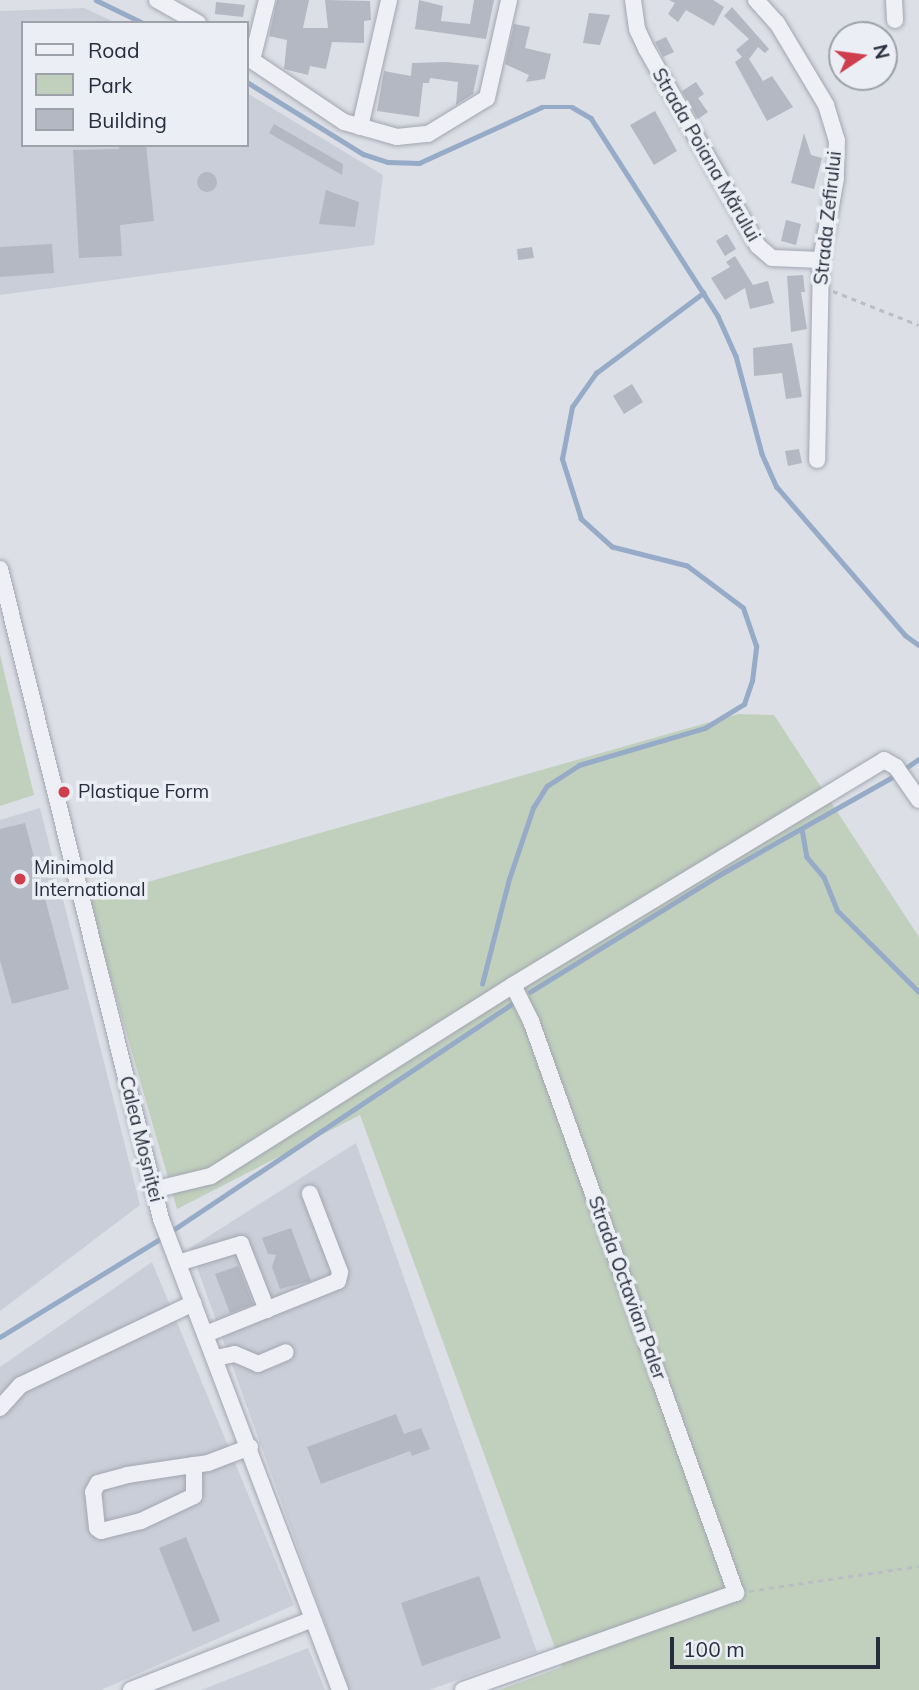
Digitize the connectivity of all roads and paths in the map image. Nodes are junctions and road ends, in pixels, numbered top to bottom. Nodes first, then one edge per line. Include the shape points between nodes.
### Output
1 (157, 0) edge
2 (267, 0) edge
3 (389, 0) edge
4 (509, 0) edge
5 (633, 0) edge
6 (756, 0) edge
7 (894, 0) edge
8 (895, 20) dead end
9 (194, 21) edge
10 (249, 58) edge
11 (360, 127) junction
12 (821, 260) junction
13 (820, 287) junction
14 (919, 325) edge
15 (817, 460) dead end
16 (0, 569) edge
17 (919, 800) edge
18 (513, 985) junction
19 (153, 1190) junction
20 (310, 1194) dead end
21 (175, 1255) junction
22 (194, 1303) junction
23 (267, 1310) junction
24 (206, 1334) junction
25 (286, 1352) dead end
26 (216, 1358) junction
27 (0, 1408) edge
28 (250, 1447) junction
29 (194, 1465) junction
30 (919, 1566) edge
31 (736, 1593) junction
32 (313, 1619) junction
33 (131, 1690) edge
34 (341, 1690) edge
35 (463, 1690) edge

1 - 9 street
2 - 10 street
3 - 11 street
4 - 11 street via 490,89 481,106 428,134 397,137
5 - 12 street, Strada Poiana Mărului via 647,50 764,254
6 - 12 street, Strada Zefirului via 777,23 834,124 836,178
7 - 8 street
10 - 11 street via 327,114
12 - 13 street, Strada Zefirului
13 - 14 path
13 - 15 street, Strada Zefirului
16 - 19 street, Calea Moșniței
17 - 18 street via 884,760
18 - 19 street via 211,1176
18 - 31 street, Strada Octavian Paler via 531,1021
19 - 21 street, Calea Moșniței
20 - 23 street via 340,1276 338,1281
21 - 22 street, Calea Moșniței
21 - 23 street via 241,1244
22 - 24 street, Calea Moșniței
22 - 27 street via 21,1385
23 - 24 street
24 - 26 street, Calea Moșniței
25 - 26 street via 258,1364 235,1354
26 - 28 street, Calea Moșniței
28 - 29 street
28 - 32 street, Calea Moșniței
29 - 29 street via 99,1483 93,1492 94,1524 101,1531 141,1521 194,1496
30 - 31 path
31 - 35 street
32 - 33 street
32 - 34 street, Calea Moșniței

